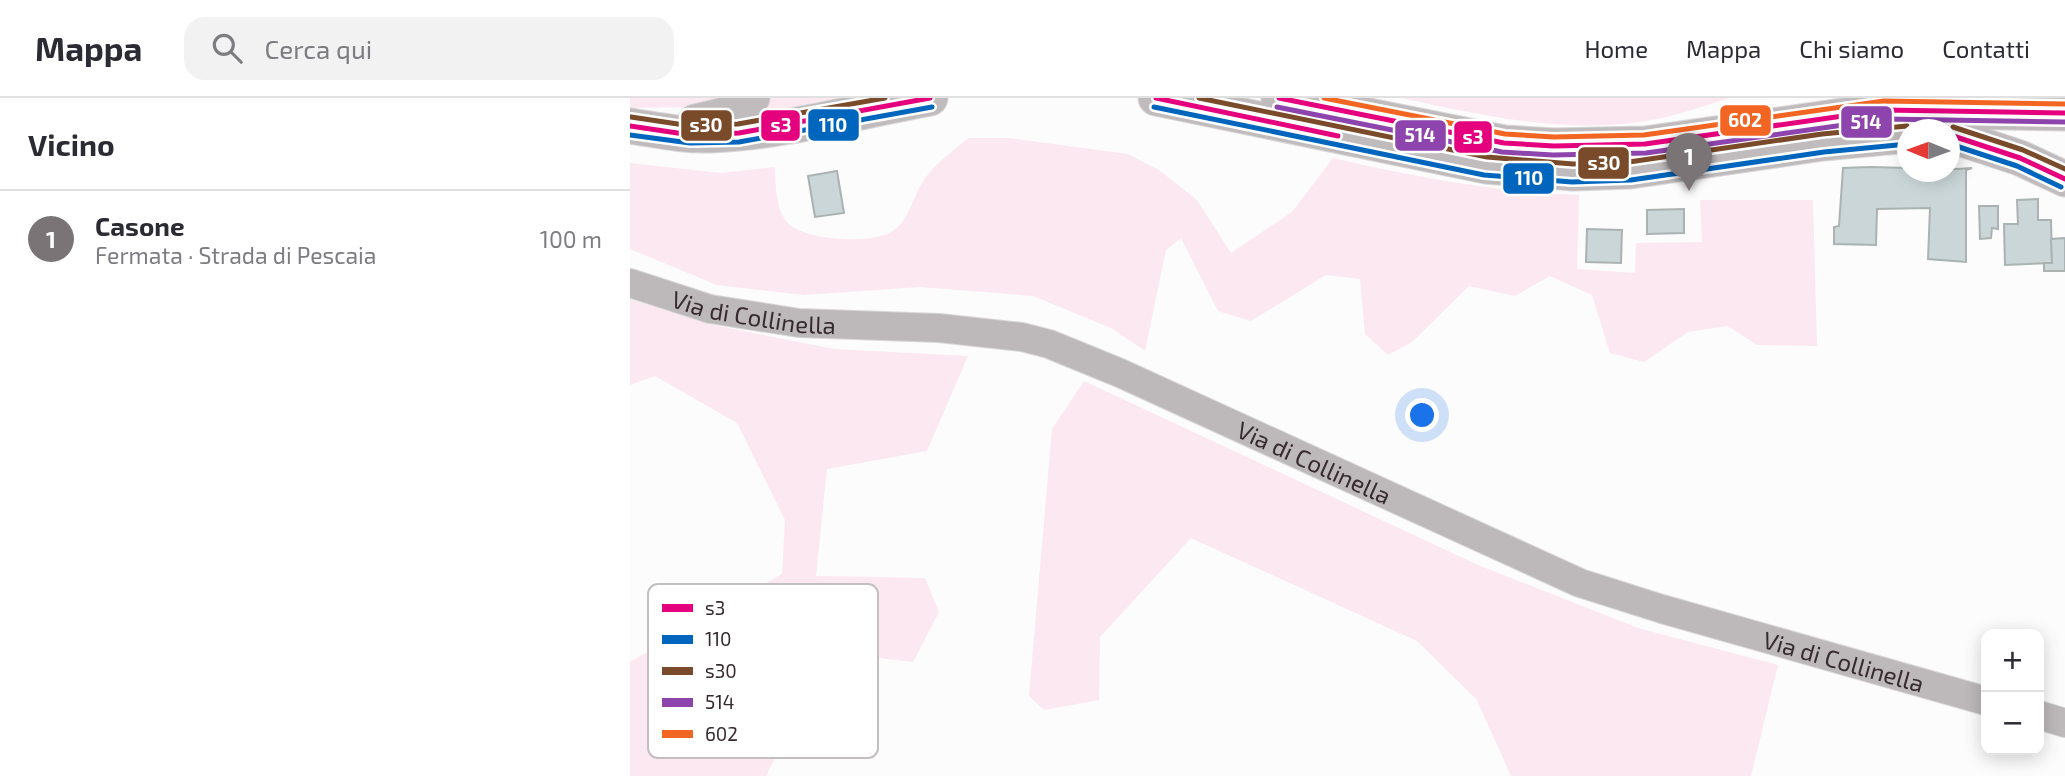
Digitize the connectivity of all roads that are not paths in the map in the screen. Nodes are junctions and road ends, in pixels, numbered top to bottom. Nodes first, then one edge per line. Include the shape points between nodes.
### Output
1 (752, 98) edge
2 (930, 98) edge
3 (1156, 98) edge
4 (1279, 98) edge
5 (2065, 113) edge
6 (630, 126) edge
7 (668, 132) junction
8 (1897, 136) edge
9 (1960, 138) edge
10 (2065, 179) edge
11 (630, 283) edge
12 (1981, 700) edge
13 (2044, 717) edge
14 (2065, 723) edge

1 - 7 main road via 725,115
2 - 7 main road via 759,130 711,135
3 - 8 main road via 1486,166 1541,172 1630,171
4 - 5 main road via 1490,140 1554,146 1666,142 1885,110
6 - 7 main road
9 - 10 main road
11 - 12 street, Via di Collinella via 710,309 799,323 983,331 1049,344 1580,583
13 - 14 street

